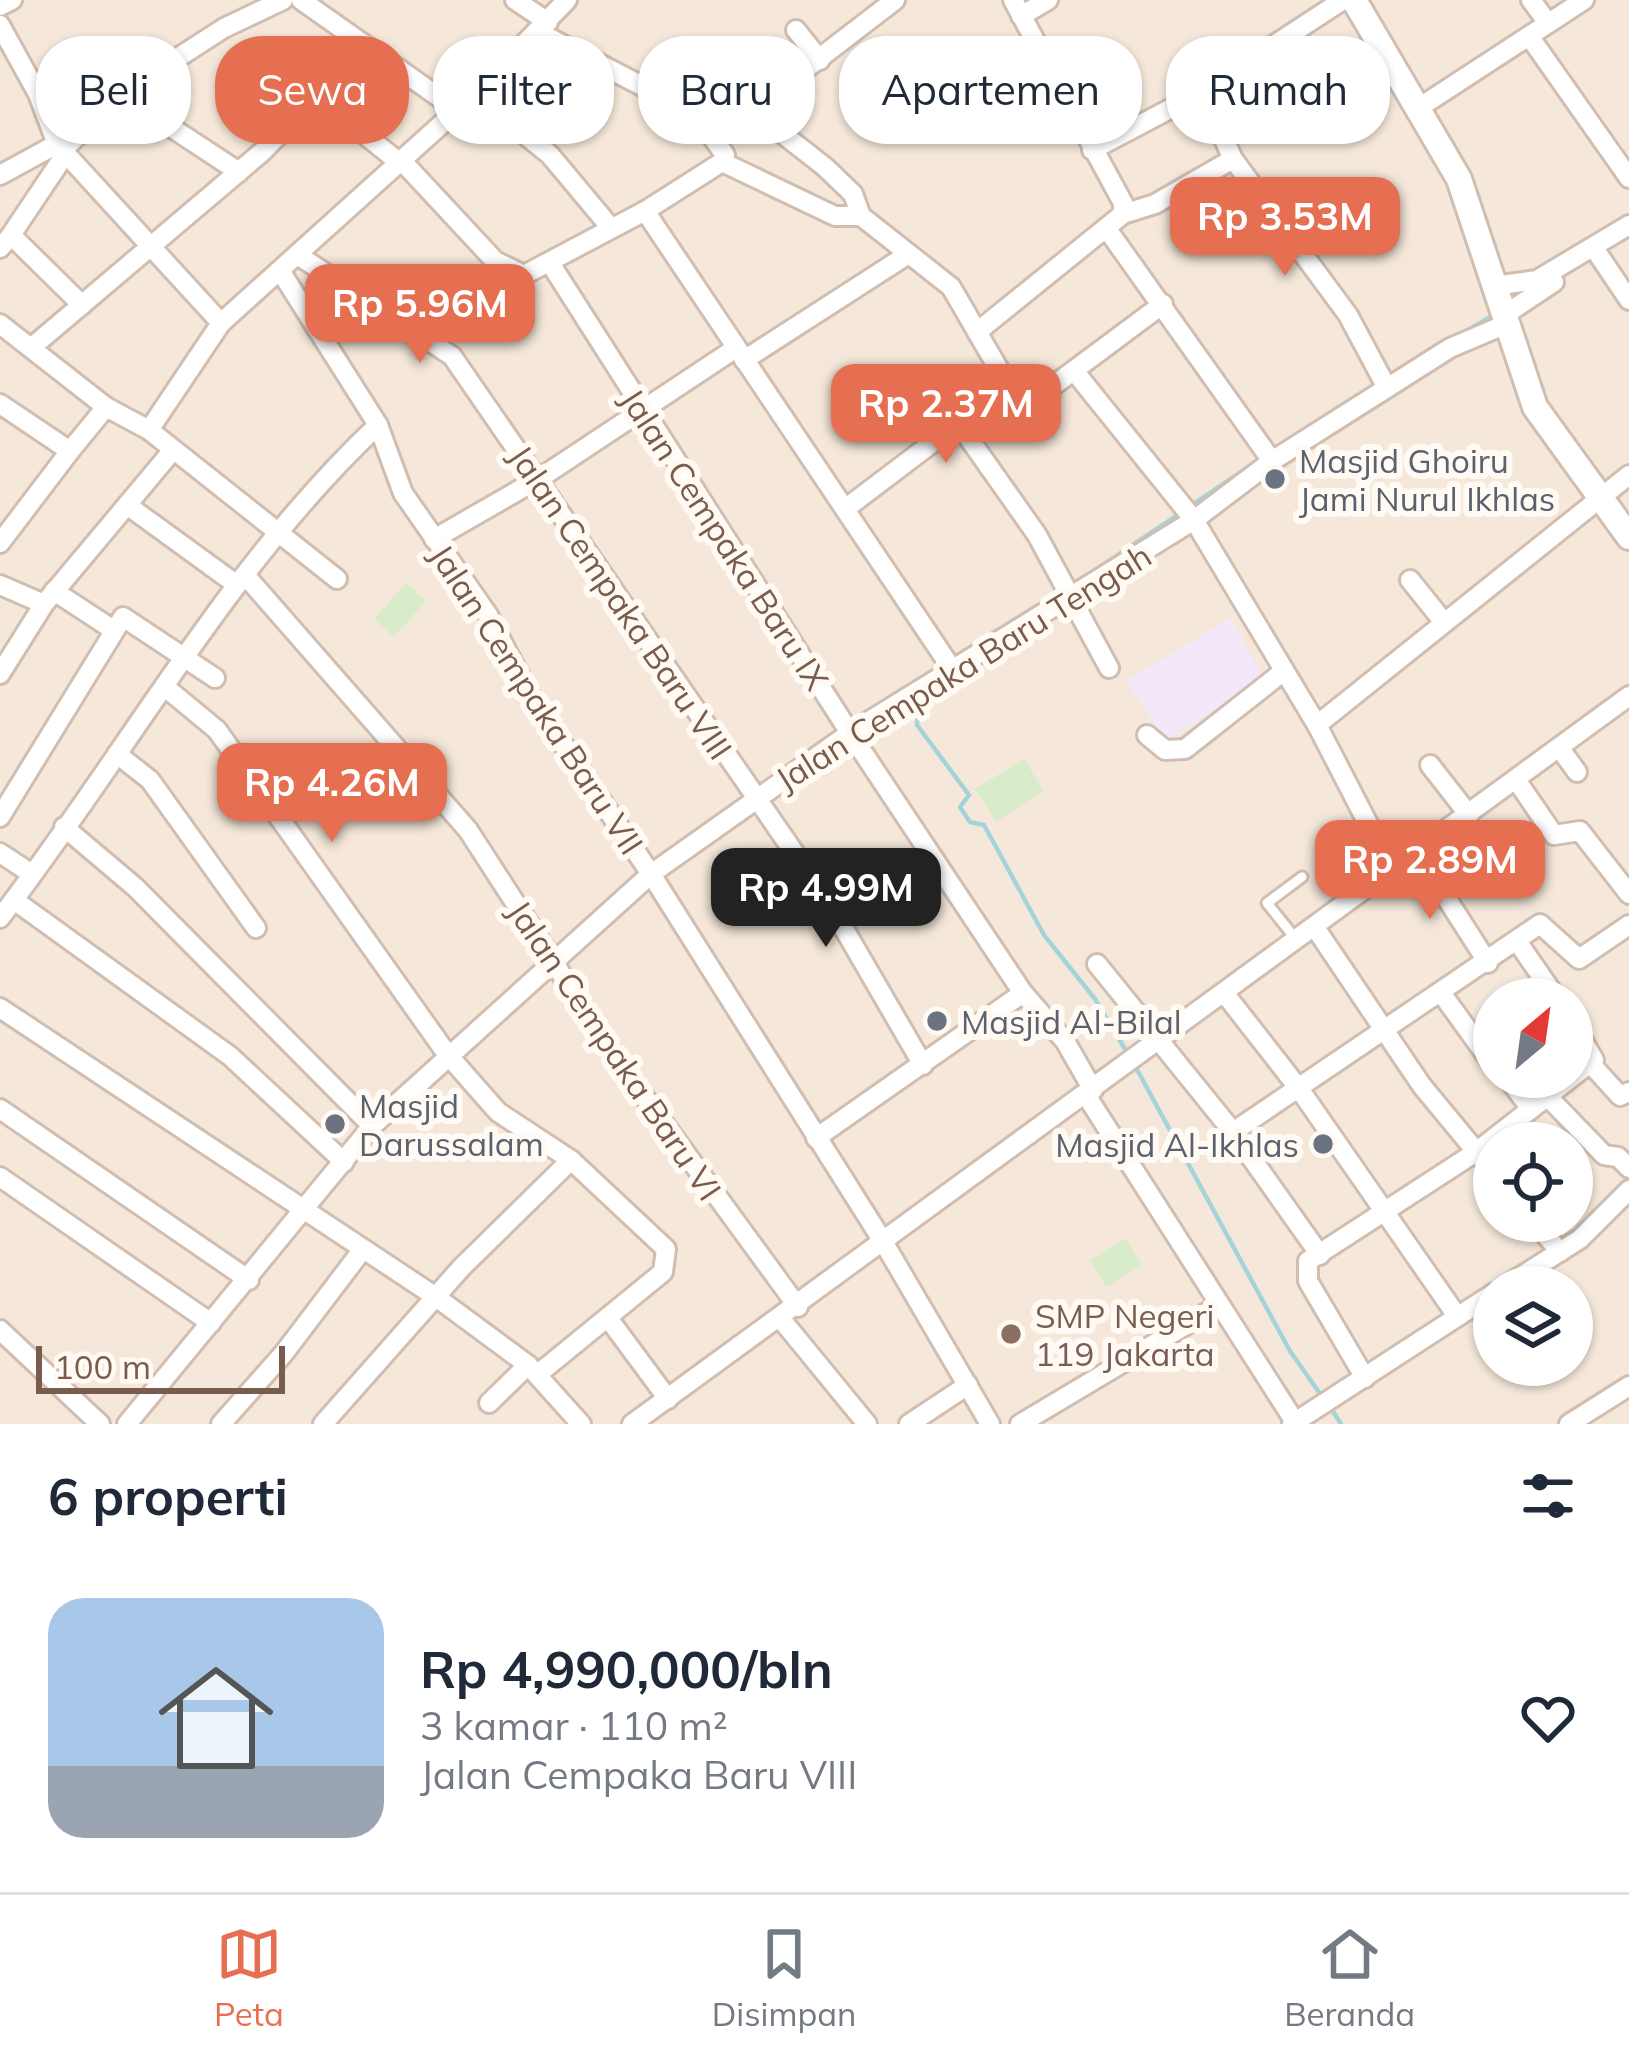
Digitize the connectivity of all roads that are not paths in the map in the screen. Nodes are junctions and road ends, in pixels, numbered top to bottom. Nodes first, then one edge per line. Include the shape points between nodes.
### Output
1 (12, 0) edge
2 (283, 0) edge
3 (301, 0) edge
4 (515, 0) edge
5 (567, 0) edge
6 (895, 0) edge
7 (1048, 0) edge
8 (1343, 0) edge
9 (1354, 0) edge
10 (1531, 0) edge
11 (1584, 0) edge
12 (0, 6) edge
13 (1017, 8) edge
14 (1548, 23) junction
15 (0, 25) edge
16 (543, 27) junction
17 (796, 30) dead end
18 (534, 36) edge
19 (1288, 36) edge
20 (1528, 36) junction
21 (191, 49) edge
22 (820, 60) junction
23 (815, 64) edge
24 (638, 80) edge
25 (433, 93) edge
26 (1420, 107) junction
27 (1166, 111) edge
28 (433, 132) edge
29 (191, 140) edge
30 (68, 144) edge
31 (536, 144) edge
32 (716, 144) edge
33 (797, 144) edge
34 (1226, 144) edge
35 (62, 149) junction
36 (1092, 150) junction
37 (1233, 159) junction
38 (401, 162) junction
39 (722, 162) junction
40 (239, 172) junction
41 (0, 175) edge
42 (1629, 178) edge
43 (645, 211) junction
44 (1123, 214) junction
45 (861, 216) junction
46 (1629, 225) edge
47 (610, 228) junction
48 (1107, 230) junction
49 (1629, 236) edge
50 (5, 243) edge
51 (149, 250) junction
52 (1598, 254) junction
53 (908, 255) junction
54 (299, 256) junction
55 (550, 263) junction
56 (280, 272) junction
57 (1629, 300) edge
58 (1163, 304) junction
59 (82, 305) junction
60 (1500, 307) junction
61 (0, 323) edge
62 (220, 323) junction
63 (977, 332) junction
64 (32, 347) junction
65 (740, 354) junction
66 (999, 372) junction
67 (1075, 372) junction
68 (1384, 382) junction
69 (0, 404) edge
70 (106, 407) junction
71 (642, 411) junction
72 (956, 420) junction
73 (378, 425) junction
74 (149, 430) junction
75 (173, 450) junction
76 (70, 451) junction
77 (1268, 457) junction
78 (1629, 475) edge
79 (540, 478) junction
80 (1600, 501) junction
81 (127, 505) junction
82 (845, 509) junction
83 (1187, 511) junction
84 (280, 530) junction
85 (1629, 537) edge
86 (434, 539) junction
87 (0, 543) edge
88 (337, 579) dead end
89 (242, 580) junction
90 (1410, 580) dead end
91 (0, 584) edge
92 (1069, 589) junction
93 (49, 597) junction
94 (1443, 621) junction
95 (118, 623) junction
96 (188, 658) junction
97 (956, 666) junction
98 (1109, 668) dead end
99 (1284, 671) junction
100 (0, 674) edge
101 (215, 678) dead end
102 (165, 687) junction
103 (1629, 696) edge
104 (1317, 725) junction
105 (850, 734) junction
106 (1147, 734) dead end
107 (1561, 750) junction
108 (117, 754) junction
109 (1430, 765) dead end
110 (1577, 772) dead end
111 (1517, 781) junction
112 (754, 800) junction
113 (1468, 815) junction
114 (0, 817) edge
115 (64, 827) junction
116 (1417, 852) junction
117 (0, 853) edge
118 (1391, 870) junction
119 (32, 874) junction
120 (650, 874) junction
121 (1302, 877) dead end
122 (1629, 893) edge
123 (14, 900) junction
124 (0, 918) edge
125 (1629, 926) edge
126 (256, 928) dead end
127 (1316, 929) junction
128 (1517, 941) junction
129 (1298, 942) junction
130 (554, 960) junction
131 (1488, 963) junction
132 (1097, 964) dead end
133 (1543, 978) edge
134 (1023, 993) junction
135 (1225, 994) junction
136 (1442, 994) junction
137 (0, 1008) edge
138 (1384, 1032) junction
139 (1473, 1037) edge
140 (1159, 1042) junction
141 (447, 1054) junction
142 (923, 1065) junction
143 (1593, 1066) edge
144 (1300, 1090) junction
145 (1629, 1091) edge
146 (1089, 1092) junction
147 (1534, 1098) edge
148 (1546, 1098) edge
149 (1540, 1103) junction
150 (0, 1109) edge
151 (1515, 1122) edge
152 (372, 1126) junction
153 (1233, 1132) junction
154 (816, 1138) junction
155 (1473, 1148) edge
156 (1473, 1154) edge
157 (571, 1160) junction
158 (344, 1162) junction
159 (1629, 1168) edge
160 (0, 1177) edge
161 (1629, 1190) edge
162 (307, 1209) junction
163 (1382, 1211) junction
164 (1552, 1242) edge
165 (884, 1243) junction
166 (363, 1249) junction
167 (1560, 1252) junction
168 (1320, 1255) junction
169 (1538, 1266) edge
170 (248, 1280) junction
171 (436, 1297) junction
172 (1473, 1306) edge
173 (1216, 1307) junction
174 (790, 1313) junction
175 (1457, 1316) junction
176 (608, 1318) junction
177 (211, 1323) junction
178 (0, 1330) edge
179 (533, 1369) junction
180 (1365, 1378) junction
181 (968, 1385) junction
182 (1629, 1386) edge
183 (668, 1399) junction
184 (489, 1402) dead end
185 (1325, 1411) edge
186 (1293, 1423) edge
187 (100, 1424) edge
188 (127, 1424) edge
189 (221, 1424) edge
190 (323, 1424) edge
191 (581, 1424) edge
192 (632, 1424) edge
193 (867, 1424) edge
194 (908, 1424) edge
195 (990, 1424) edge
196 (1019, 1424) edge
197 (1569, 1424) edge

1 - 12 street
2 - 21 street
3 - 25 street
4 - 16 street
5 - 16 street
6 - 22 street
7 - 13 street
8 - 19 street
9 - 26 street
10 - 14 street
11 - 14 street
13 - 36 street
14 - 20 street
15 - 35 street
16 - 18 street
16 - 24 street via 577,57
17 - 22 street
20 - 26 street
20 - 42 street
22 - 23 street
26 - 60 street via 1459,179
27 - 36 street
28 - 38 street
29 - 40 street
30 - 35 street
31 - 47 street
32 - 39 street
33 - 45 street via 853,194
34 - 37 street
35 - 41 street
35 - 50 street
35 - 51 street
36 - 44 street
37 - 44 street
37 - 68 street via 1348,315
38 - 40 street via 317,96
38 - 54 street
38 - 55 street via 512,273
39 - 43 street
39 - 45 street via 835,216
40 - 51 street
43 - 47 street
43 - 65 street
44 - 48 street
45 - 53 street
46 - 60 street
47 - 55 street
48 - 58 street
48 - 63 street
49 - 52 street
50 - 59 street
51 - 59 street
51 - 62 street
52 - 57 street
52 - 60 street
53 - 63 street via 951,287
53 - 65 street
54 - 56 street
54 - 79 street, Jalan Cempaka Baru VIII via 452,356
55 - 71 street, Jalan Cempaka Baru IX
56 - 62 street
56 - 73 street, Jalan Cempaka Baru VII
58 - 67 street
58 - 77 street
59 - 64 street
60 - 68 street, Jalan Cempaka Baru Tengah via 1450,348
60 - 80 street via 1535,407
61 - 64 street
62 - 74 street
63 - 66 street
64 - 70 street
65 - 71 street
65 - 82 street
66 - 67 street via 1015,397 1030,403
66 - 72 street
67 - 83 street
68 - 77 street, Jalan Cempaka Baru Tengah
69 - 76 street
70 - 74 street
70 - 76 street
71 - 79 street
71 - 105 street, Jalan Cempaka Baru IX
72 - 82 street
72 - 92 street
73 - 84 street
73 - 86 street, Jalan Cempaka Baru VII via 403,493
74 - 75 street
75 - 81 street
75 - 84 street
76 - 87 street
77 - 83 street, Jalan Cempaka Baru Tengah
78 - 80 street
79 - 86 street
79 - 112 street, Jalan Cempaka Baru VIII
80 - 85 street
80 - 94 street
81 - 89 street, Jalan Cempaka Baru VI
81 - 93 street
82 - 97 street
83 - 92 street, Jalan Cempaka Baru Tengah
83 - 99 street
84 - 88 street
84 - 89 street
86 - 120 street, Jalan Cempaka Baru VII
89 - 96 street
89 - 130 street, Jalan Cempaka Baru VI via 468,830
90 - 94 street
91 - 93 street
92 - 97 street, Jalan Cempaka Baru Tengah
92 - 98 street
93 - 95 street
93 - 100 street
94 - 104 street
95 - 96 street
95 - 114 street
96 - 101 street
96 - 102 street
97 - 105 street, Jalan Cempaka Baru Tengah
99 - 104 street
99 - 106 street via 1184,749 1165,750
102 - 108 street
102 - 141 street via 217,730
103 - 107 street
104 - 118 street
105 - 112 street, Jalan Cempaka Baru Tengah
105 - 134 street, Jalan Cempaka Baru IX
107 - 110 street
107 - 111 street
108 - 115 street
108 - 126 street via 150,780
109 - 113 street
111 - 113 street
111 - 122 street via 1554,835 1575,831
112 - 120 street, Jalan Cempaka Baru Tengah
112 - 142 street, Jalan Cempaka Baru VIII via 829,903
113 - 116 street
115 - 119 street
115 - 152 street via 135,887
116 - 118 street
116 - 131 street
117 - 119 street
118 - 127 street
119 - 123 street
120 - 130 street, Jalan Cempaka Baru Tengah
120 - 154 street, Jalan Cempaka Baru VII
121 - 129 lane via 1267,903
123 - 124 street
123 - 158 street via 230,1056
125 - 128 street via 1579,959 1546,925
127 - 129 street
127 - 138 street
128 - 131 street
128 - 133 street
129 - 135 street
130 - 141 street, Jalan Cempaka Baru Tengah
130 - 174 street, Jalan Cempaka Baru VI
131 - 136 street
132 - 140 street
134 - 142 street
134 - 146 street, Jalan Cempaka Baru IX via 1065,1040
135 - 140 street
135 - 144 street
136 - 138 street
136 - 139 street
137 - 162 street
138 - 144 street
138 - 155 street
140 - 146 street
140 - 153 street
141 - 152 street, Jalan Cempaka Baru Tengah
141 - 157 street via 503,1117
142 - 154 street
143 - 145 street via 1620,1096
144 - 153 street
144 - 163 street
146 - 165 street
146 - 173 street, Jalan Cempaka Baru IX
147 - 149 street
148 - 149 street
149 - 151 street
149 - 159 street
150 - 170 street
152 - 158 street, Jalan Cempaka Baru Tengah
153 - 168 street
154 - 165 street, Jalan Cempaka Baru VII
156 - 163 street
157 - 171 street
157 - 176 street via 668,1258 663,1272
158 - 162 street, Jalan Cempaka Baru Tengah
160 - 177 street
161 - 167 street
162 - 166 street
162 - 170 street, Jalan Cempaka Baru Tengah
163 - 168 street
163 - 175 street
164 - 167 street
165 - 174 street
165 - 181 street, Jalan Cempaka Baru VII
166 - 171 street
166 - 189 street
167 - 169 street
168 - 180 street via 1308,1261 1308,1281
170 - 177 street, Jalan Cempaka Baru Tengah
171 - 179 street
171 - 190 street
172 - 175 street
173 - 186 street, Jalan Cempaka Baru IX
173 - 196 street
174 - 183 street
174 - 193 street, Jalan Cempaka Baru VI
175 - 180 street
176 - 179 street
176 - 183 street
177 - 188 street, Jalan Cempaka Baru Tengah
178 - 187 street
179 - 184 street
179 - 191 street
180 - 185 street
181 - 194 street
181 - 195 street, Jalan Cempaka Baru VII
182 - 197 street
183 - 192 street
185 - 186 street

